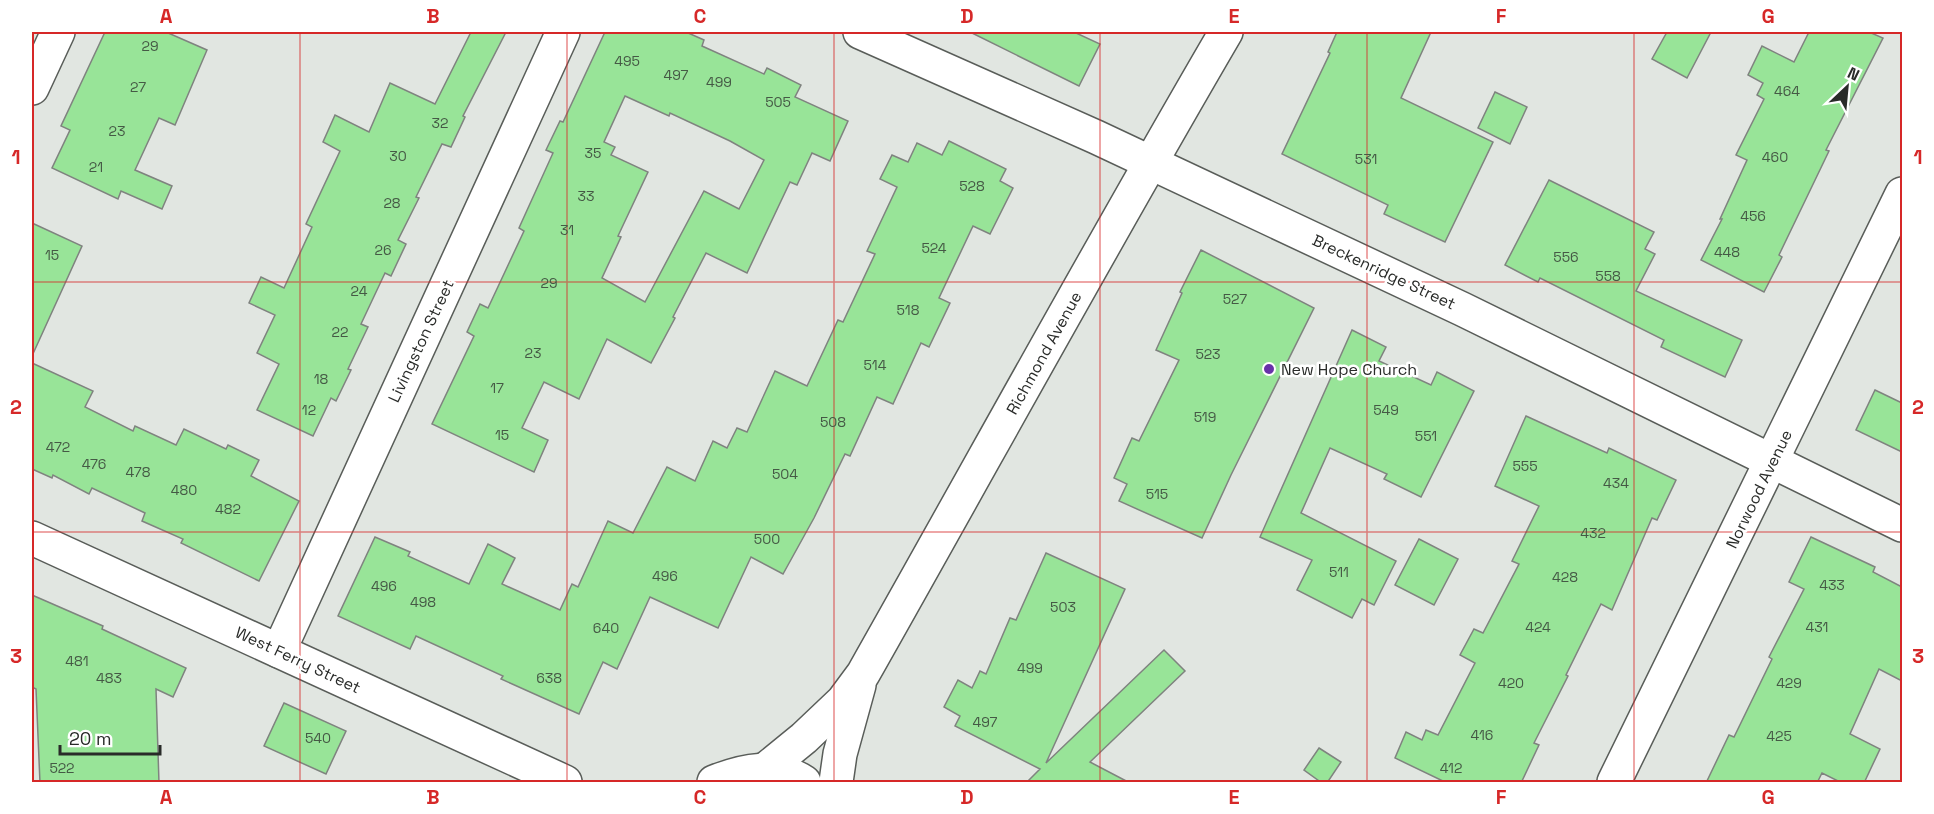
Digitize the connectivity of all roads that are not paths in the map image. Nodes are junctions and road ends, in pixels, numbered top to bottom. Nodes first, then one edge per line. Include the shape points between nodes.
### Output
1 (58, 32) edge
2 (563, 32) edge
3 (860, 32) edge
4 (1226, 32) edge
5 (32, 88) edge
6 (1150, 162) junction
7 (1902, 194) edge
8 (1772, 462) junction
9 (1902, 525) edge
10 (32, 538) edge
11 (279, 651) junction
12 (863, 674) junction
13 (766, 769) junction
14 (565, 783) edge
15 (714, 783) edge
16 (804, 783) edge
17 (836, 783) edge
18 (1614, 783) edge

1 - 5 street
2 - 11 street, Livingston Street
3 - 6 street, Breckenridge Street
4 - 6 street, Richmond Avenue
6 - 8 street, Breckenridge Street via 1462,309
6 - 12 street, Richmond Avenue
7 - 8 street, Norwood Avenue
8 - 9 street, Breckenridge Street
8 - 18 street, Norwood Avenue
10 - 11 street, West Ferry Street
11 - 14 street, West Ferry Street
12 - 13 street, Richmond Avenue via 843,701
12 - 17 street, Richmond Avenue via 843,742
13 - 15 street
13 - 16 street

